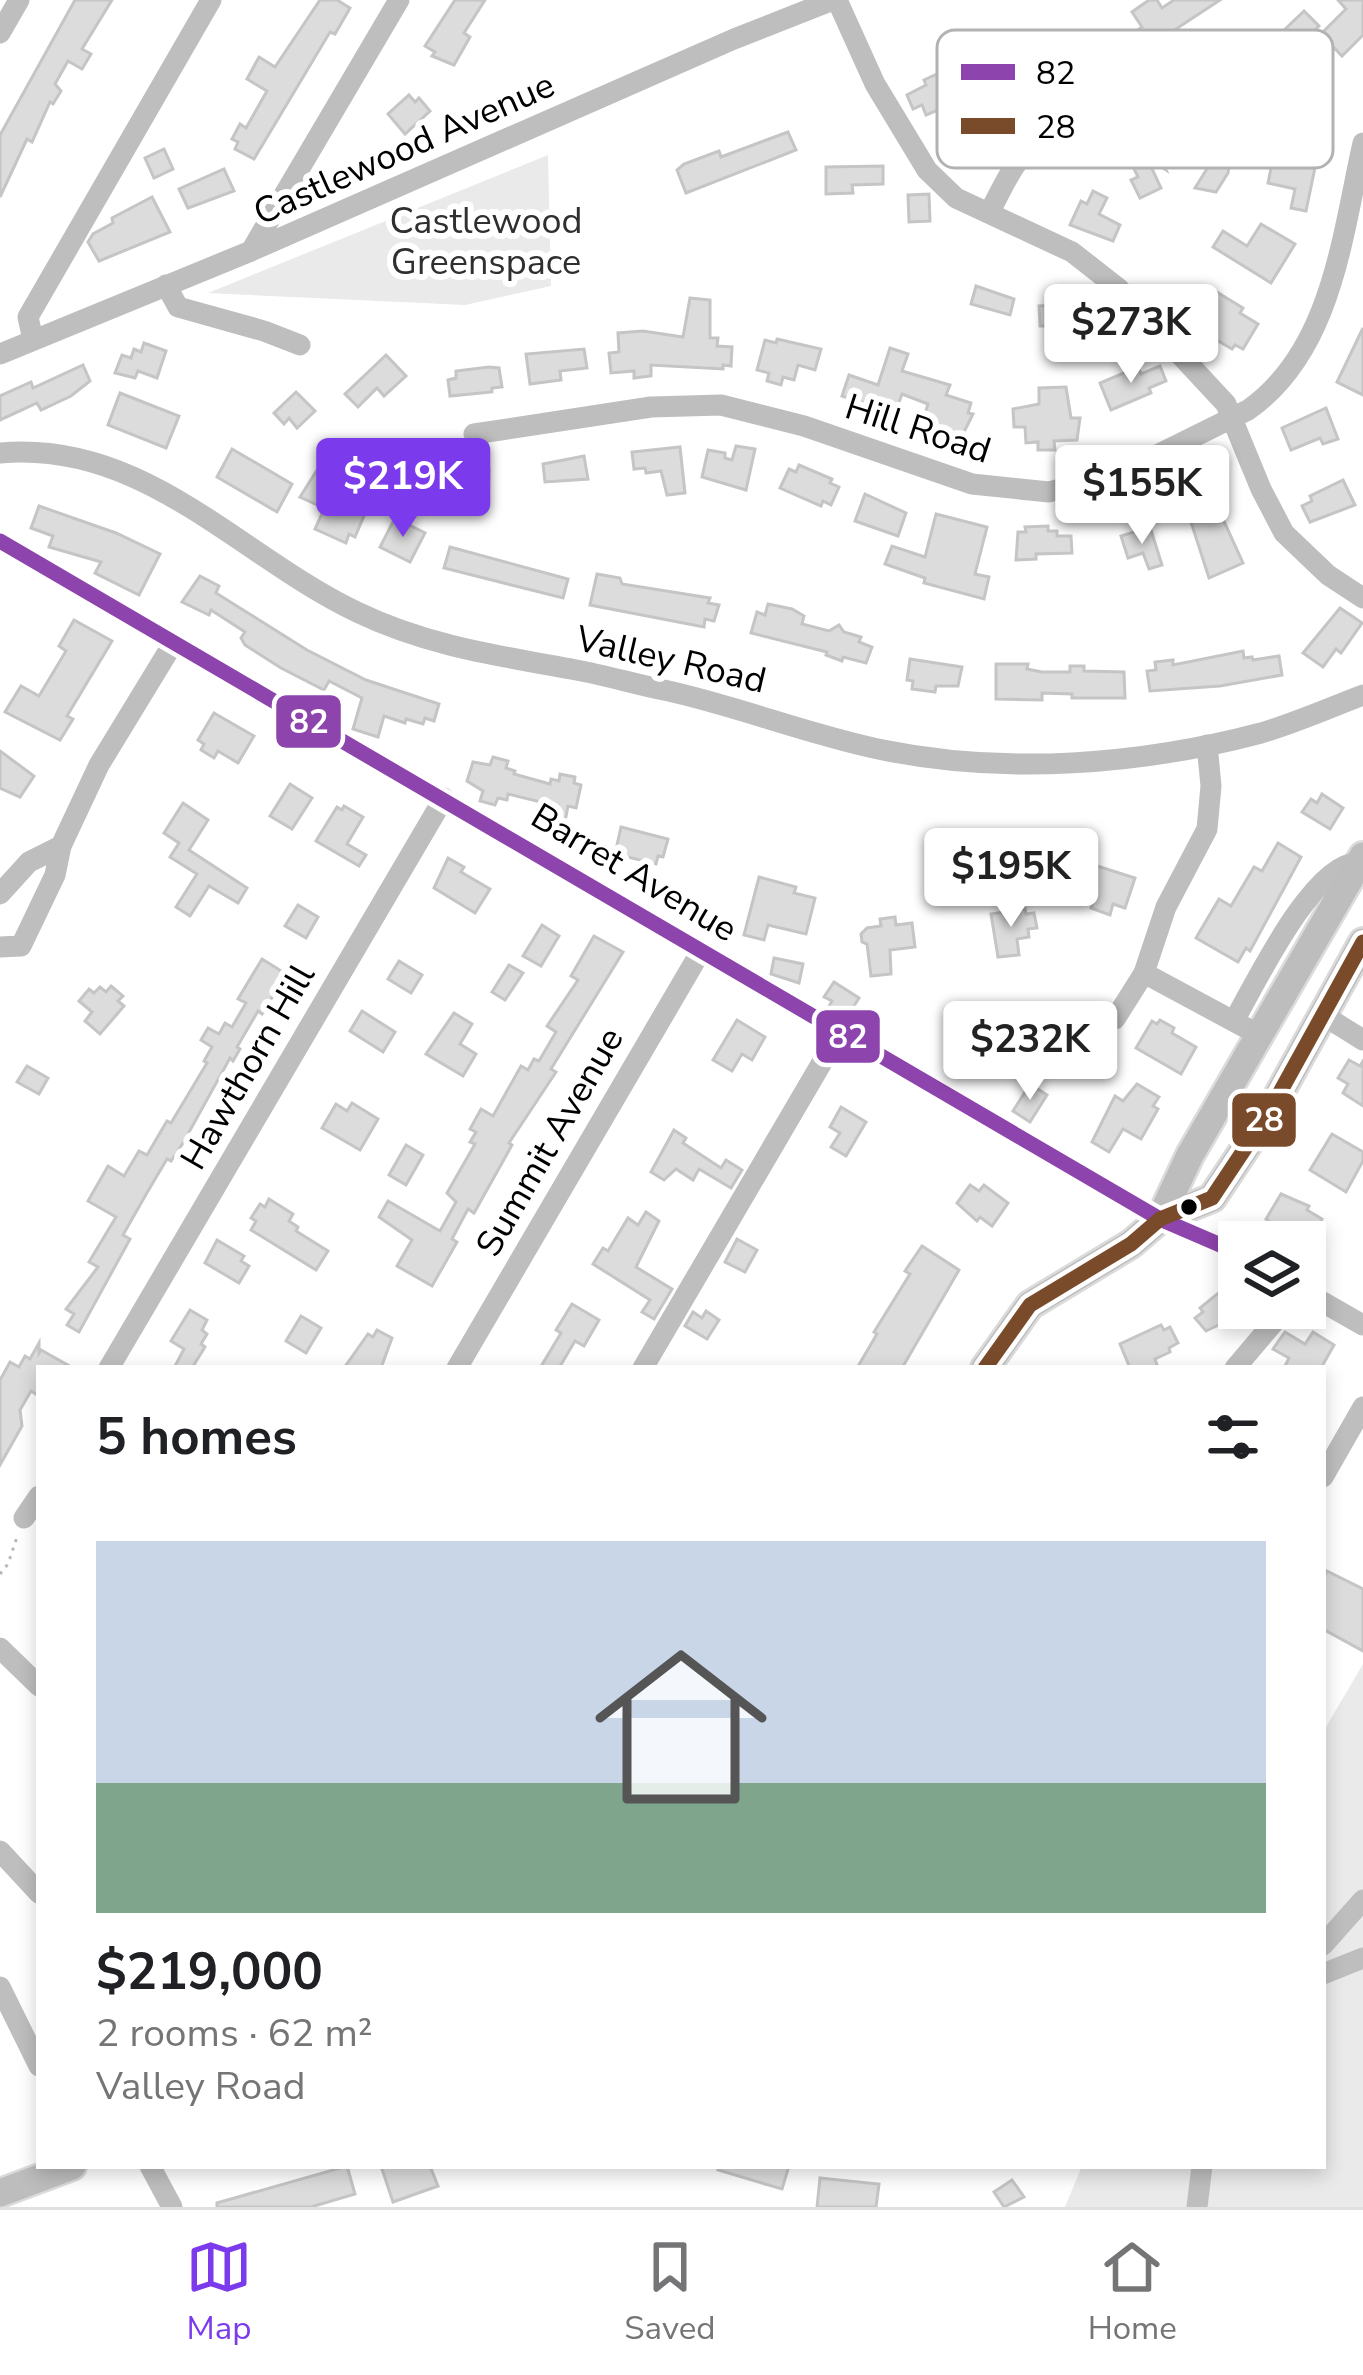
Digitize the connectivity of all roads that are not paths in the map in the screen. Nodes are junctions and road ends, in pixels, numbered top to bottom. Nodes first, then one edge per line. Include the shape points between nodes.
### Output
1 (19, 0) edge
2 (211, 0) edge
3 (399, 0) edge
4 (835, 0) edge
5 (0, 33) edge
6 (1363, 143) edge
7 (1014, 168) edge
8 (990, 211) junction
9 (251, 251) junction
10 (166, 285) junction
11 (33, 340) junction
12 (300, 345) dead end
13 (0, 354) edge
14 (1234, 418) junction
15 (474, 434) dead end
16 (0, 453) edge
17 (0, 541) edge
18 (1363, 598) edge
19 (174, 642) junction
20 (1363, 695) edge
21 (1207, 745) junction
22 (444, 798) junction
23 (61, 846) junction
24 (1361, 859) edge
25 (0, 894) edge
26 (1363, 943) edge
27 (10, 946) edge
28 (700, 951) junction
29 (1144, 973) junction
30 (1323, 1015) junction
31 (1115, 1019) dead end
32 (1234, 1021) junction
33 (841, 1030) junction
34 (1261, 1036) junction
35 (1363, 1040) edge
36 (1160, 1219) junction
37 (1218, 1244) edge
38 (1326, 1304) edge
39 (1363, 1325) edge
40 (1268, 1329) edge
41 (111, 1365) edge
42 (459, 1365) edge
43 (645, 1365) edge
44 (988, 1365) edge
45 (1238, 1365) edge
46 (1363, 1407) edge
47 (1326, 1472) edge
48 (36, 1500) edge
49 (24, 1518) road end
50 (0, 1648) edge
51 (36, 1683) edge
52 (0, 1851) edge
53 (36, 1890) edge
54 (1363, 1900) edge
55 (1326, 1942) edge
56 (1363, 1958) edge
57 (1326, 1973) edge
58 (0, 1987) edge
59 (36, 2060) edge
60 (64, 2169) edge
61 (153, 2169) edge
62 (1202, 2169) edge
63 (0, 2193) edge
64 (172, 2207) edge
65 (1197, 2207) edge

1 - 5 street
2 - 11 street via 28,317
3 - 9 street
4 - 8 street via 927,170 956,198
4 - 9 street, Castlewood Avenue
6 - 14 street, Hill Road via 1320,317 1274,390
7 - 8 street
8 - 14 street via 1097,270
9 - 10 street, Castlewood Avenue
10 - 11 street, Castlewood Avenue
10 - 12 street via 178,307
11 - 13 street, Castlewood Avenue
14 - 15 street, Hill Road via 1127,470 1049,492 972,484 721,405 651,407
14 - 18 street via 1284,533
16 - 21 street, Valley Road via 69,455 123,471 334,602 451,647 937,758 1062,762
17 - 19 street, Barret Avenue
19 - 22 street, Barret Avenue
19 - 23 street via 99,765
20 - 21 street, Valley Road
21 - 29 street via 1208,829 1166,907
22 - 28 street, Barret Avenue
22 - 41 street, Hawthorn Hill
23 - 25 street via 29,862
23 - 27 street via 55,875
24 - 32 street via 1313,889
24 - 34 main road
26 - 30 main road
28 - 33 street, Barret Avenue
28 - 42 street, Summit Avenue
29 - 31 street
29 - 32 street
30 - 35 street
30 - 36 main road via 1212,1198
32 - 34 street
33 - 36 street, Barret Avenue
33 - 43 street
34 - 36 main road
36 - 37 street, Barret Avenue
36 - 44 main road via 1030,1305
38 - 39 street
40 - 45 street
46 - 47 street
48 - 49 street
50 - 51 street
52 - 53 street
54 - 55 street
56 - 57 street
58 - 59 street
60 - 63 main road
61 - 64 street
62 - 65 street

